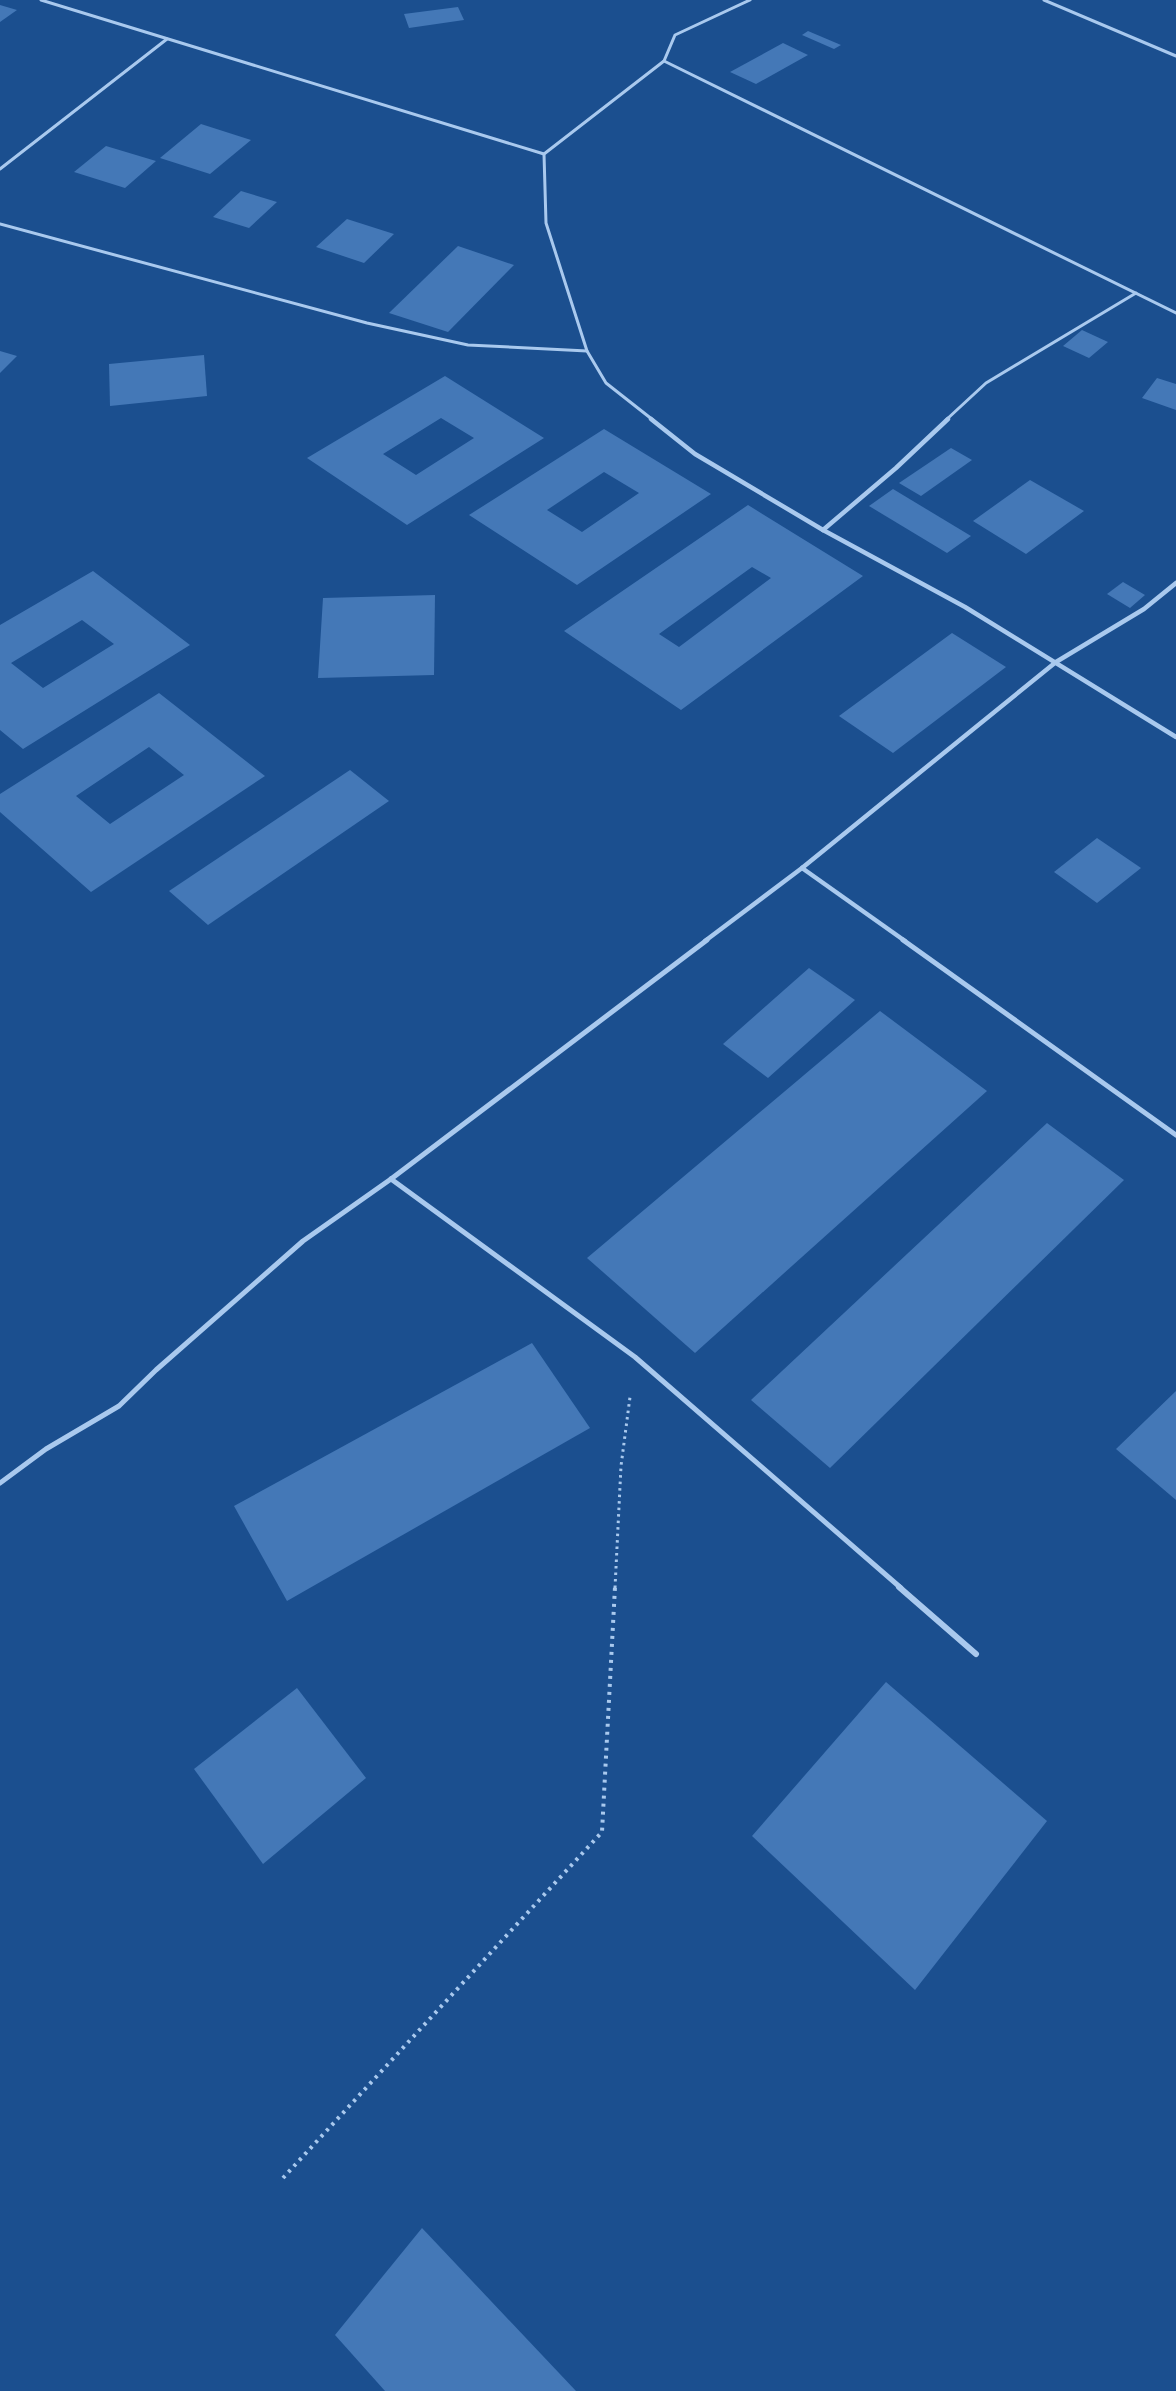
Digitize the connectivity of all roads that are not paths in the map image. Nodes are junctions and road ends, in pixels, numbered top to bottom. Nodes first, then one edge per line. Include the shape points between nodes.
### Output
1 (41, 0) edge
2 (750, 0) edge
3 (1044, 0) edge
4 (167, 38) junction
5 (1176, 56) edge
6 (664, 61) junction
7 (544, 154) junction
8 (0, 169) edge
9 (0, 224) edge
10 (1136, 293) junction
11 (1176, 313) edge
12 (587, 351) junction
13 (823, 530) junction
14 (1176, 583) edge
15 (1056, 662) junction
16 (1176, 736) edge
17 (802, 868) junction
18 (1176, 1135) edge
19 (391, 1179) junction
20 (0, 1483) edge
21 (976, 1654) dead end

1 - 4 street
2 - 6 street via 675,35
3 - 5 street
4 - 7 street
4 - 8 street
6 - 7 street
6 - 10 street
7 - 12 street via 546,222
9 - 12 street via 376,325 468,345
10 - 11 street
10 - 13 street via 986,383 896,468
12 - 13 street via 606,384 695,454
13 - 15 street via 966,607
14 - 15 street via 1144,609
15 - 16 street
15 - 17 street
17 - 18 street
17 - 19 street
19 - 20 street via 302,1241 119,1406 46,1449
19 - 21 street via 635,1356

